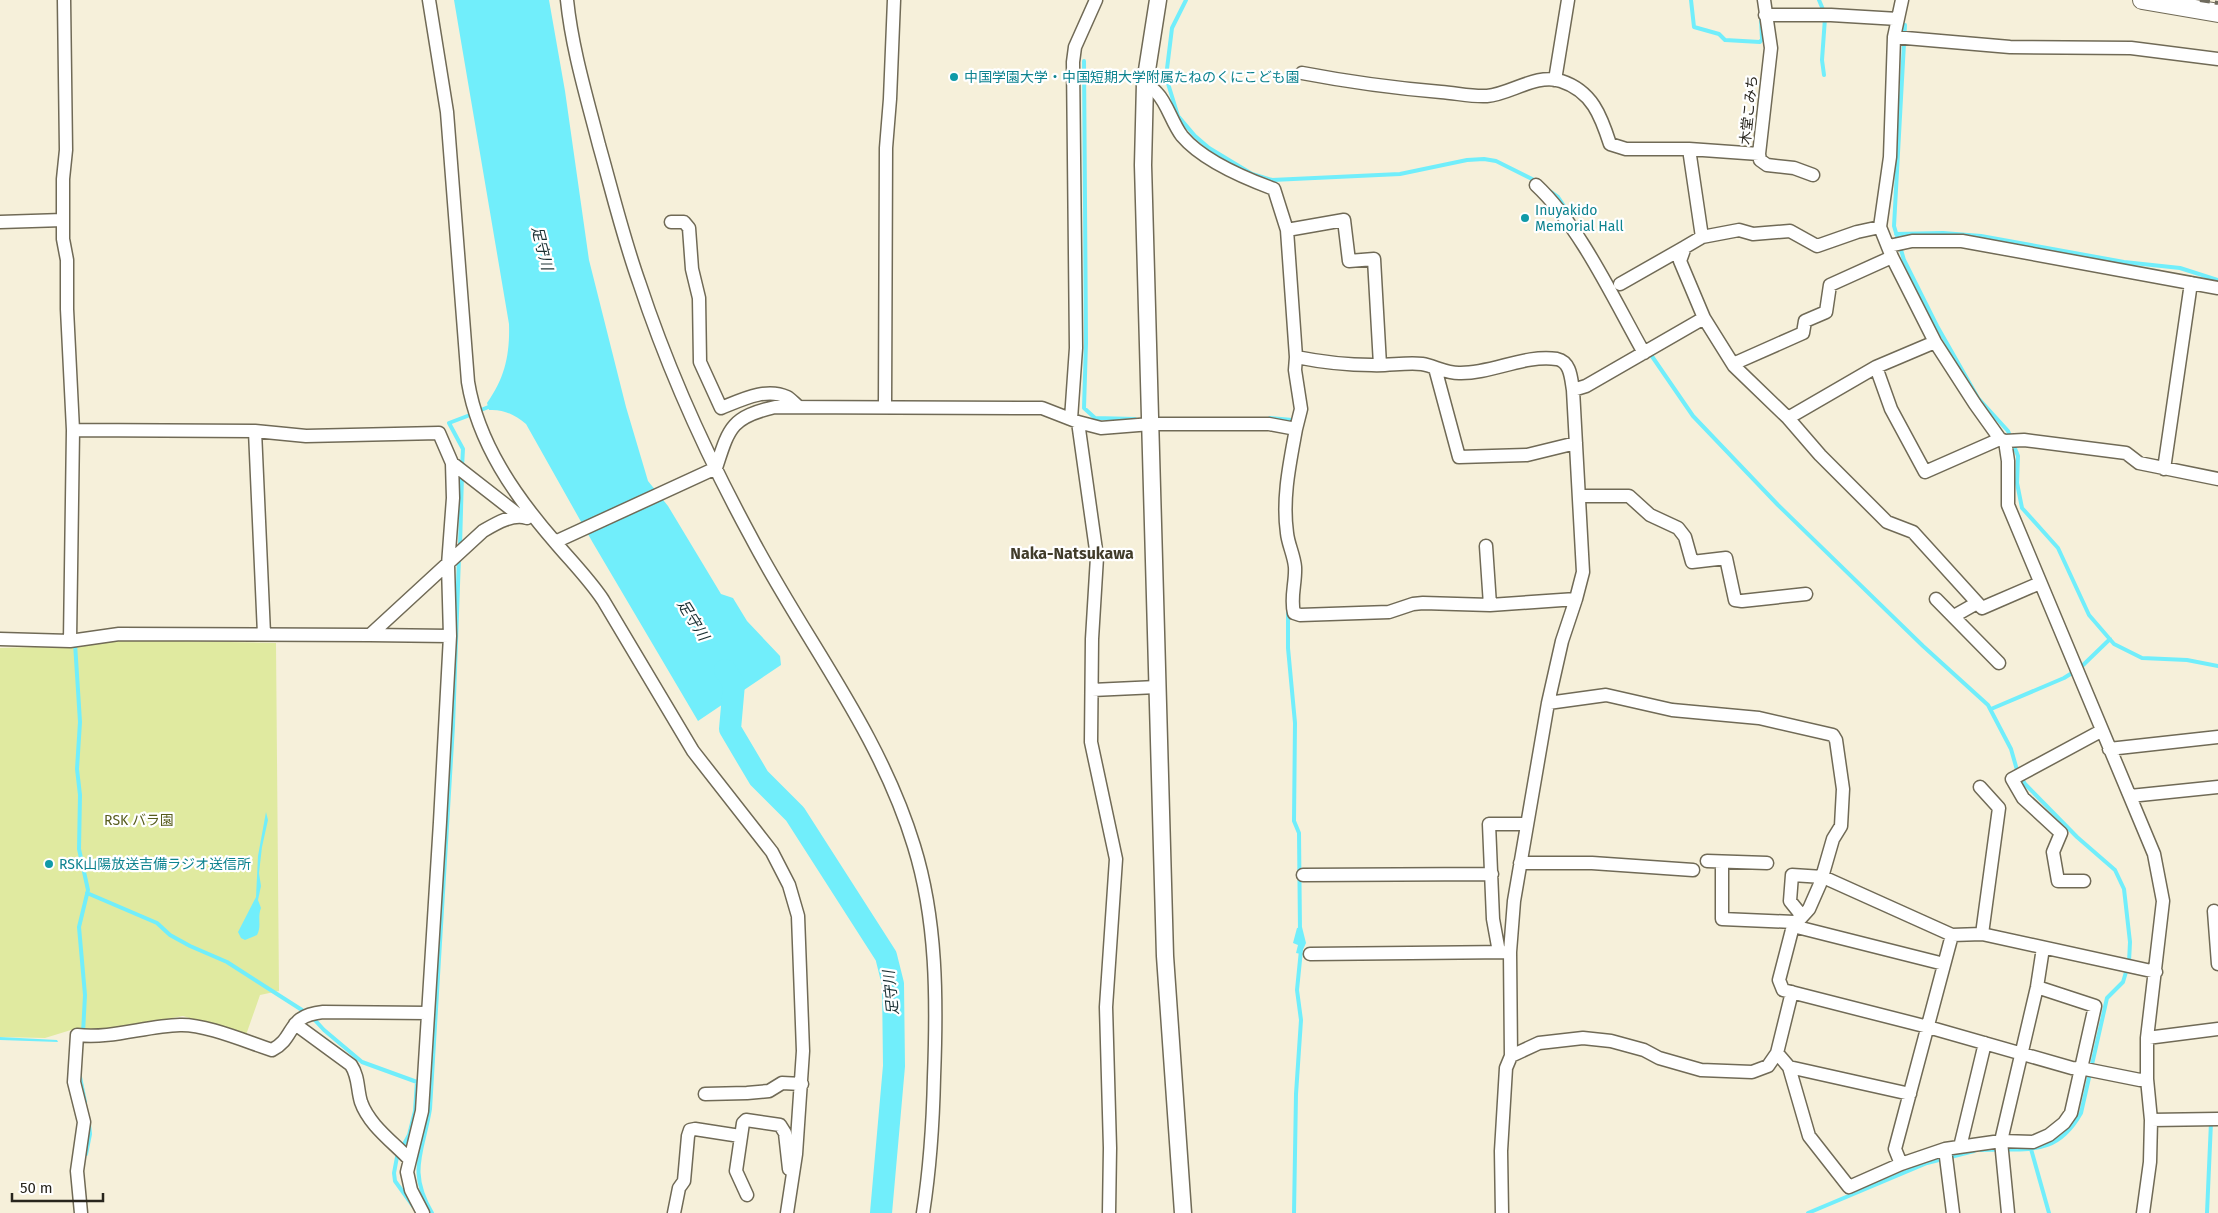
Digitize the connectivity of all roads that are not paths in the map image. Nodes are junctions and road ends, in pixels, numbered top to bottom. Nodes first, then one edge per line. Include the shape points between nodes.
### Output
1 (64, 0) edge
2 (429, 0) edge
3 (567, 0) edge
4 (894, 0) edge
5 (1096, 0) edge
6 (1158, 0) edge
7 (1568, 0) edge
8 (1764, 0) edge
9 (1902, 0) edge
10 (2142, 0) edge
11 (2218, 13) edge
12 (1765, 15) junction
13 (1898, 19) junction
14 (1900, 38) junction
15 (2218, 59) edge
16 (1302, 73) dead end
17 (1555, 80) junction
18 (1145, 83) junction
19 (1688, 150) junction
20 (1760, 154) junction
21 (1813, 175) dead end
22 (1536, 186) dead end
23 (63, 220) junction
24 (0, 222) edge
25 (671, 222) dead end
26 (1880, 227) junction
27 (1287, 230) junction
28 (1702, 237) junction
29 (1685, 247) junction
30 (1890, 252) junction
31 (2191, 283) junction
32 (1620, 284) dead end
33 (2218, 288) edge
34 (1704, 318) junction
35 (1935, 342) junction
36 (1646, 351) junction
37 (1296, 357) junction
38 (1732, 364) junction
39 (1380, 365) junction
40 (1876, 367) junction
41 (1435, 368) junction
42 (1573, 390) junction
43 (799, 407) junction
44 (885, 408) junction
45 (1788, 418) junction
46 (1075, 421) junction
47 (1151, 424) junction
48 (1292, 428) junction
49 (75, 430) junction
50 (255, 431) junction
51 (2002, 440) junction
52 (1576, 443) junction
53 (458, 468) junction
54 (2164, 468) junction
55 (714, 469) junction
56 (2218, 479) edge
57 (1579, 496) junction
58 (520, 516) junction
59 (538, 522) junction
60 (558, 540) junction
61 (1486, 546) dead end
62 (450, 562) junction
63 (2040, 583) junction
64 (1806, 594) dead end
65 (1576, 599) junction
66 (1936, 599) dead end
67 (1977, 602) junction
68 (1490, 605) junction
69 (1954, 616) junction
70 (264, 634) junction
71 (370, 635) junction
72 (450, 636) junction
73 (0, 639) edge
74 (74, 641) junction
75 (1999, 663) dead end
76 (1157, 688) junction
77 (1092, 690) junction
78 (1548, 703) junction
79 (2101, 731) junction
80 (2218, 737) edge
81 (2109, 749) junction
82 (1980, 787) dead end
83 (2218, 787) edge
84 (2130, 796) junction
85 (1526, 824) junction
86 (1707, 862) dead end
87 (1722, 862) junction
88 (1767, 862) dead end
89 (1520, 863) junction
90 (1693, 870) dead end
91 (1492, 874) junction
92 (1303, 875) dead end
93 (1823, 877) junction
94 (2084, 881) dead end
95 (2214, 911) dead end
96 (1796, 922) junction
97 (1982, 934) junction
98 (1952, 935) junction
99 (2043, 948) junction
100 (1504, 952) junction
101 (1310, 954) dead end
102 (1944, 964) junction
103 (2218, 964) edge
104 (2156, 972) junction
105 (2037, 987) junction
106 (1792, 992) junction
107 (428, 1013) junction
108 (295, 1024) junction
109 (1928, 1026) junction
110 (2218, 1029) edge
111 (2147, 1038) junction
112 (1985, 1043) junction
113 (1777, 1053) junction
114 (2020, 1054) junction
115 (1510, 1056) junction
116 (1789, 1067) junction
117 (2087, 1069) junction
118 (2146, 1079) junction
119 (802, 1084) junction
120 (705, 1094) dead end
121 (1910, 1094) junction
122 (2218, 1119) edge
123 (2151, 1120) junction
124 (740, 1136) junction
125 (2001, 1146) junction
126 (1960, 1147) junction
127 (404, 1153) junction
128 (1945, 1155) junction
129 (1901, 1164) junction
130 (792, 1192) junction
131 (747, 1195) dead end
132 (81, 1213) edge
133 (423, 1213) edge
134 (674, 1213) edge
135 (787, 1213) edge
136 (923, 1213) edge
137 (1109, 1213) edge
138 (1183, 1213) edge
139 (1502, 1213) edge
140 (1953, 1213) edge
141 (2008, 1213) edge
142 (2143, 1213) edge

1 - 23 street via 66,150
2 - 59 street via 447,112 471,399 489,449
3 - 55 street via 584,86 622,231 639,285
4 - 44 street via 886,148
5 - 46 street via 1075,47 1073,62
6 - 18 street
7 - 17 street
8 - 12 street, 木堂こみち
9 - 13 street
10 - 11 main road
12 - 13 street
12 - 20 street, 木堂こみち via 1770,48
13 - 14 street
14 - 15 street via 2010,47 2131,48
14 - 26 street via 1890,158
16 - 17 street via 1380,87 1488,96 1531,82
17 - 19 street, 木堂こみち via 1590,99 1600,112 1610,144 1626,149
18 - 27 street via 1158,94 1173,122 1193,147 1228,170 1274,189
18 - 47 street via 1143,165
19 - 20 street, 木堂こみち
19 - 28 street
20 - 21 street via 1760,160 1767,165 1794,168
22 - 36 street via 1553,201 1575,233
23 - 24 street
23 - 49 street
25 - 43 street via 684,222 689,228 692,269 699,298 700,362 721,408 755,395 774,394 787,397
26 - 28 street via 1817,246 1790,231 1753,234 1740,230
26 - 30 street
27 - 37 street
27 - 39 street via 1344,220 1349,261 1374,260
28 - 29 street
29 - 32 street
29 - 34 street via 1680,260
30 - 31 street via 1912,241 1962,241
30 - 35 street
30 - 38 street via 1830,285 1826,312 1805,320 1803,333
31 - 33 street
31 - 54 street
34 - 36 street
34 - 38 street
35 - 40 street
35 - 51 street
36 - 42 street via 1586,386
37 - 39 street via 1320,362
37 - 48 street via 1301,408
38 - 45 street
39 - 41 street via 1421,364
40 - 45 street
40 - 51 street via 1890,409 1925,472
41 - 42 street via 1458,373 1556,359 1564,362 1570,371
41 - 52 street via 1459,457 1527,455
42 - 52 street
43 - 44 street
43 - 55 street via 755,411 740,419 729,432
44 - 46 street via 1042,408
45 - 67 street via 1887,522 1913,532
46 - 47 street via 1101,428
46 - 77 street via 1097,557
47 - 48 street via 1269,424
47 - 76 street
48 - 68 street via 1286,517 1295,567 1294,613 1389,612 1423,603
49 - 50 street
49 - 74 street
50 - 53 street via 306,436 438,433
50 - 70 street
51 - 54 street via 2126,453 2139,463
51 - 63 street via 2008,461 2008,505
52 - 57 street
53 - 58 street
53 - 62 street
54 - 56 street
55 - 60 street
55 - 136 street via 870,738 915,848 929,915 935,1000 932,1130
57 - 64 street via 1629,496 1650,515 1678,528 1685,537 1692,562 1726,558 1734,600 1742,602
57 - 65 street via 1582,572
58 - 59 street
58 - 62 street via 495,524 466,545
59 - 60 street
60 - 119 street via 604,600 693,751 772,852 788,885 798,916 801,957
61 - 68 street
62 - 71 street
62 - 72 street
63 - 67 street via 1982,608
63 - 79 street
65 - 68 street
65 - 78 street via 1562,640
66 - 69 street
67 - 69 street
69 - 75 street
70 - 71 street
70 - 74 street via 119,634
71 - 72 street
72 - 107 street
73 - 74 street
76 - 77 street
76 - 138 street via 1165,956
77 - 137 street via 1091,742 1116,858 1106,1007
78 - 85 street
78 - 93 street via 1606,695 1672,710 1759,718 1833,734 1843,789 1842,820 1833,839
79 - 81 street
79 - 94 street via 2012,779 2022,798 2061,833 2053,852 2058,881
80 - 81 street
81 - 84 street
82 - 97 street via 1999,808
83 - 84 street
84 - 104 street via 2154,854 2163,901
85 - 89 street
85 - 91 street via 1489,824
86 - 87 street
87 - 88 street
87 - 96 street via 1722,919
89 - 90 street via 1592,863
89 - 100 street
91 - 92 street
91 - 100 street via 1493,919
93 - 96 street via 1808,909
93 - 96 street via 1792,875 1790,901
93 - 98 street
95 - 103 street
96 - 102 street
96 - 106 street via 1779,980 1783,990
97 - 98 street
97 - 99 street
98 - 102 street
99 - 104 street
99 - 105 street
100 - 101 street
100 - 115 street
102 - 109 street
104 - 111 street
105 - 114 street
105 - 117 street via 2095,1006
106 - 109 street
106 - 113 street
107 - 108 street via 308,1013
107 - 127 street via 422,1111
108 - 127 street via 351,1065 368,1116
108 - 132 street via 280,1046 272,1050 198,1027 180,1025 104,1037 77,1035 74,1082 84,1122 77,1171
109 - 112 street
109 - 121 street
110 - 111 street
111 - 118 street
112 - 114 street
112 - 126 street
113 - 115 street via 1768,1066 1752,1072 1701,1070 1611,1041 1583,1038 1539,1043
113 - 116 street
114 - 117 street
114 - 125 street
115 - 139 street via 1504,1092
116 - 121 street
116 - 129 street via 1809,1136 1849,1187
117 - 118 street
117 - 125 street via 2071,1113 2064,1123 2033,1142
118 - 123 street
119 - 120 street via 782,1083 769,1090 747,1093
119 - 130 street
121 - 129 street via 1895,1149
122 - 123 street
123 - 142 street via 2150,1162
124 - 130 street via 746,1120 780,1125 785,1133
124 - 131 street via 736,1171
124 - 134 street via 695,1128 690,1130 684,1181 679,1188
125 - 126 street
125 - 141 street
126 - 128 street
127 - 133 street via 408,1181
128 - 129 street
128 - 140 street
130 - 135 street

